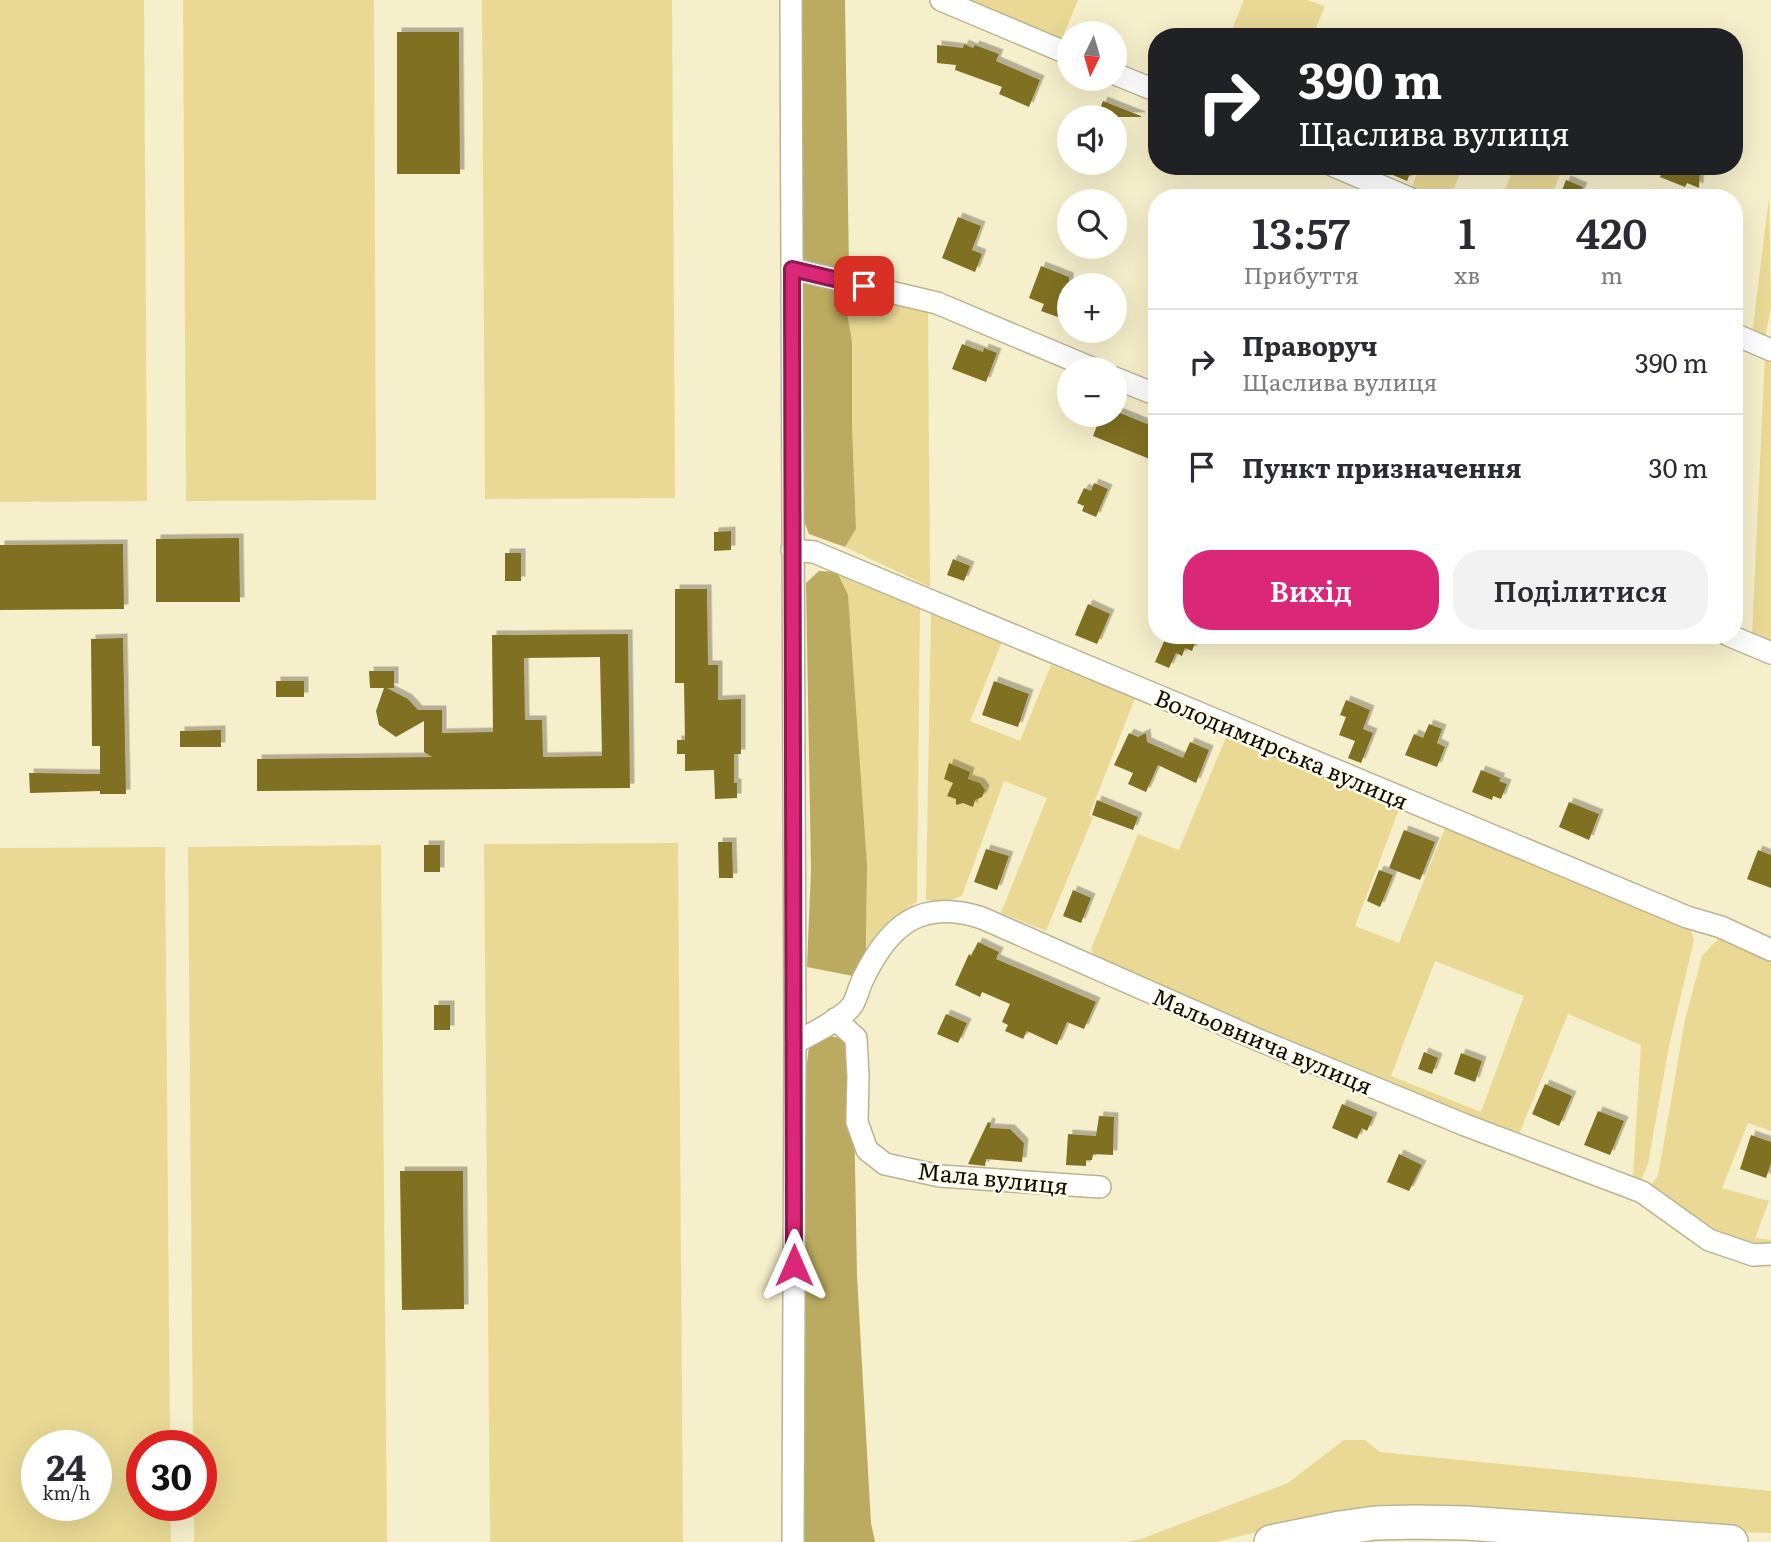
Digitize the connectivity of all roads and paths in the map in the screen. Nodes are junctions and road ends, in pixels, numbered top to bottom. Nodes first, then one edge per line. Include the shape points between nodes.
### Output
1 (791, 0) edge
2 (941, 0) edge
3 (1057, 49) edge
4 (1127, 79) edge
5 (1148, 87) edge
6 (1355, 175) edge
7 (1388, 189) edge
8 (792, 269) junction
9 (1743, 338) edge
10 (1771, 350) edge
11 (1065, 357) edge
12 (1127, 383) edge
13 (1148, 392) edge
14 (792, 550) junction
15 (1743, 641) edge
16 (1771, 653) edge
17 (1771, 950) edge
18 (835, 1019) junction
19 (795, 1044) junction
20 (1100, 1187) dead end
21 (1771, 1254) edge
22 (793, 1542) edge
23 (1271, 1542) edge
24 (1731, 1542) edge

1 - 8 street
2 - 3 street
4 - 5 street
6 - 7 street
8 - 11 street via 937,303
8 - 14 street
9 - 10 street
12 - 13 street
14 - 17 street, Володимирська вулиця via 814,552
14 - 19 street
15 - 16 street
18 - 19 street, Мальовнича вулиця
18 - 20 street, Мала вулиця via 856,1038 857,1122 867,1150 885,1164 940,1176
18 - 21 street, Мальовнича вулиця via 852,1006 881,948 901,925 939,910 963,911 1274,1046 1642,1192 1709,1240 1753,1255
19 - 22 street
23 - 24 main road via 1375,1523 1415,1522

